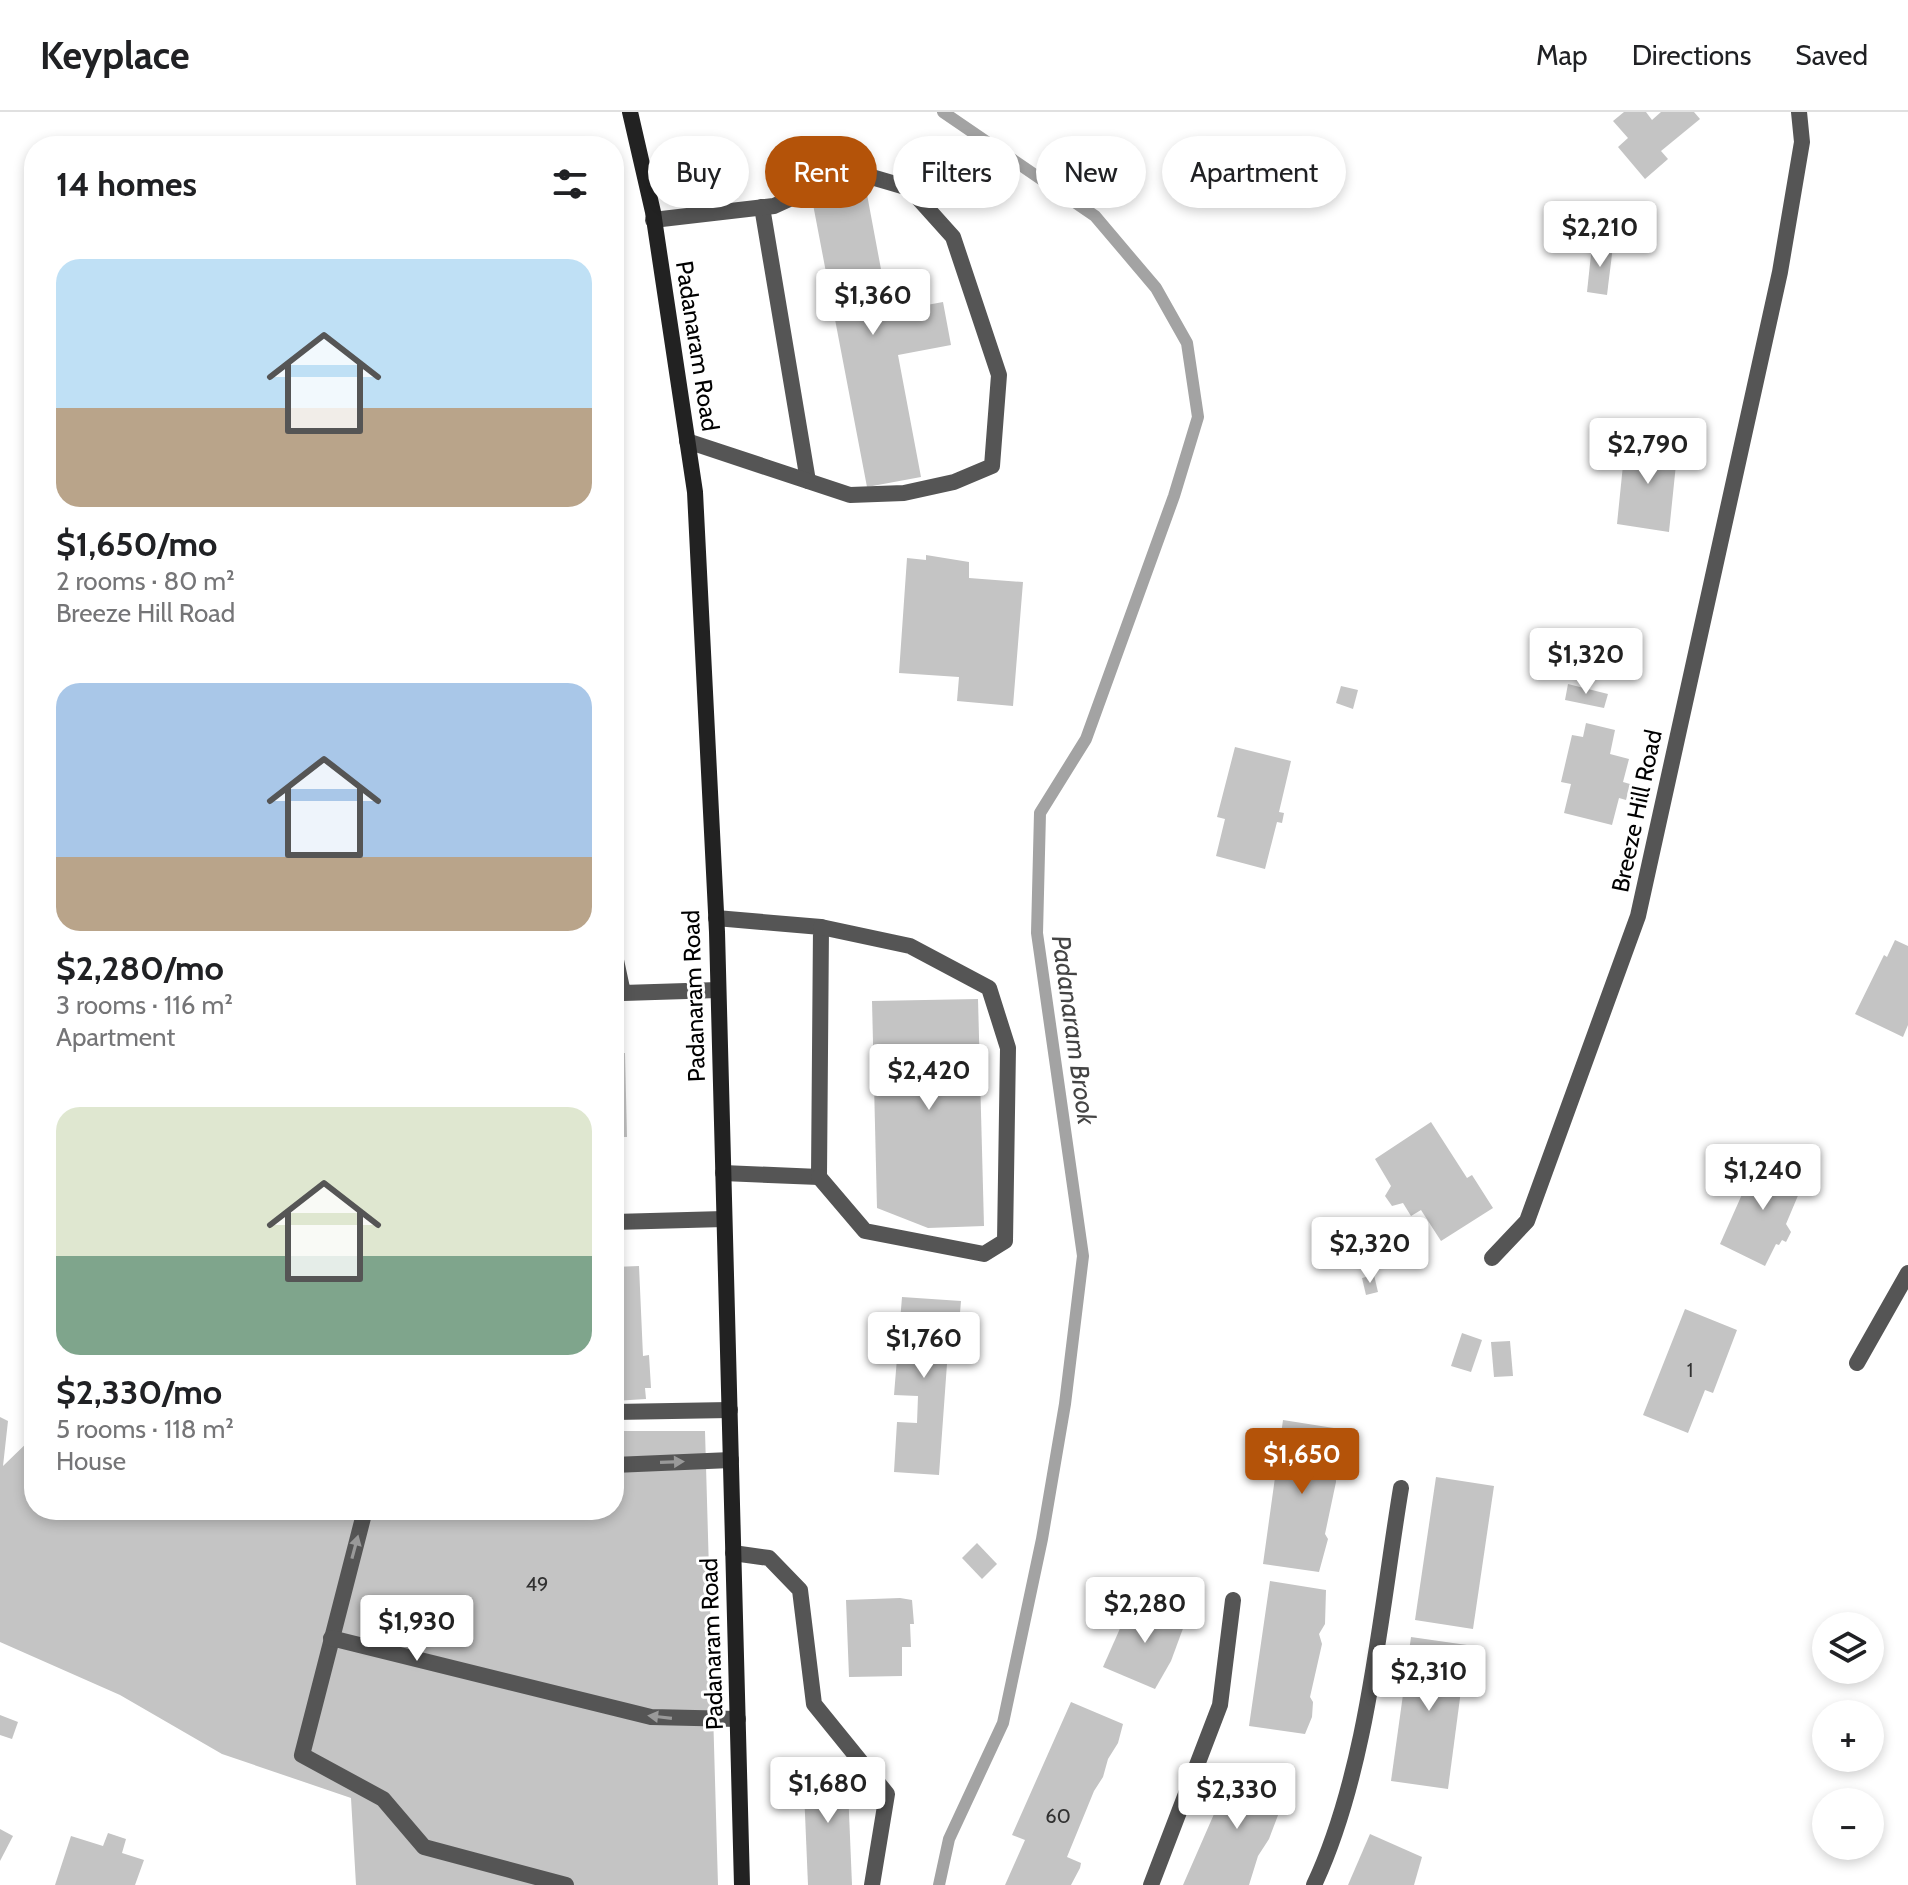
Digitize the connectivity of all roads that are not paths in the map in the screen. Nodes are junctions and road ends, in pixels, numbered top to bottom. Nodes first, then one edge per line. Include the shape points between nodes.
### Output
1 (630, 112) edge
2 (1799, 112) edge
3 (762, 207) junction
4 (653, 220) junction
5 (687, 441) junction
6 (808, 481) junction
7 (716, 918) junction
8 (821, 927) junction
9 (718, 990) junction
10 (624, 993) edge
11 (723, 1173) junction
12 (819, 1177) junction
13 (724, 1219) junction
14 (624, 1222) edge
15 (1492, 1258) dead end
16 (1908, 1273) edge
17 (1857, 1363) dead end
18 (730, 1410) junction
19 (624, 1412) edge
20 (731, 1460) junction
21 (624, 1465) edge
22 (1401, 1488) dead end
23 (362, 1520) edge
24 (733, 1553) junction
25 (1233, 1600) dead end
26 (331, 1638) junction
27 (738, 1719) junction
28 (561, 1884) edge
29 (742, 1885) edge
30 (872, 1885) edge
31 (1151, 1885) edge
32 (1314, 1885) edge

1 - 4 main road, Padanaram Road
2 - 15 street, Breeze Hill Road via 1802,142 1780,272 1638,916 1527,1221
3 - 4 street
3 - 6 street
3 - 6 street via 851,171 909,188 953,237 999,375 992,466 954,482 904,493 850,495
4 - 5 main road, Padanaram Road
5 - 6 street
5 - 7 main road, Padanaram Road via 695,492
7 - 8 street
7 - 9 main road, Padanaram Road
8 - 12 street
8 - 12 street via 910,946 989,988 1008,1048 1005,1241 984,1254 865,1231
9 - 10 street
9 - 11 main road, Padanaram Road
11 - 12 street
11 - 13 main road, Padanaram Road
13 - 14 street
13 - 18 main road, Padanaram Road
16 - 17 street
18 - 19 street
18 - 20 main road, Padanaram Road
21 -> 20 street
20 - 24 main road, Padanaram Road
22 - 32 street via 1354,1768 1330,1852
26 -> 23 street
24 - 27 main road, Padanaram Road
24 - 30 street via 769,1558 800,1590 814,1704 887,1794
25 - 31 street via 1220,1705
27 -> 26 street via 651,1717
26 - 28 street via 302,1755 383,1799 424,1847
27 - 29 main road, Padanaram Road

